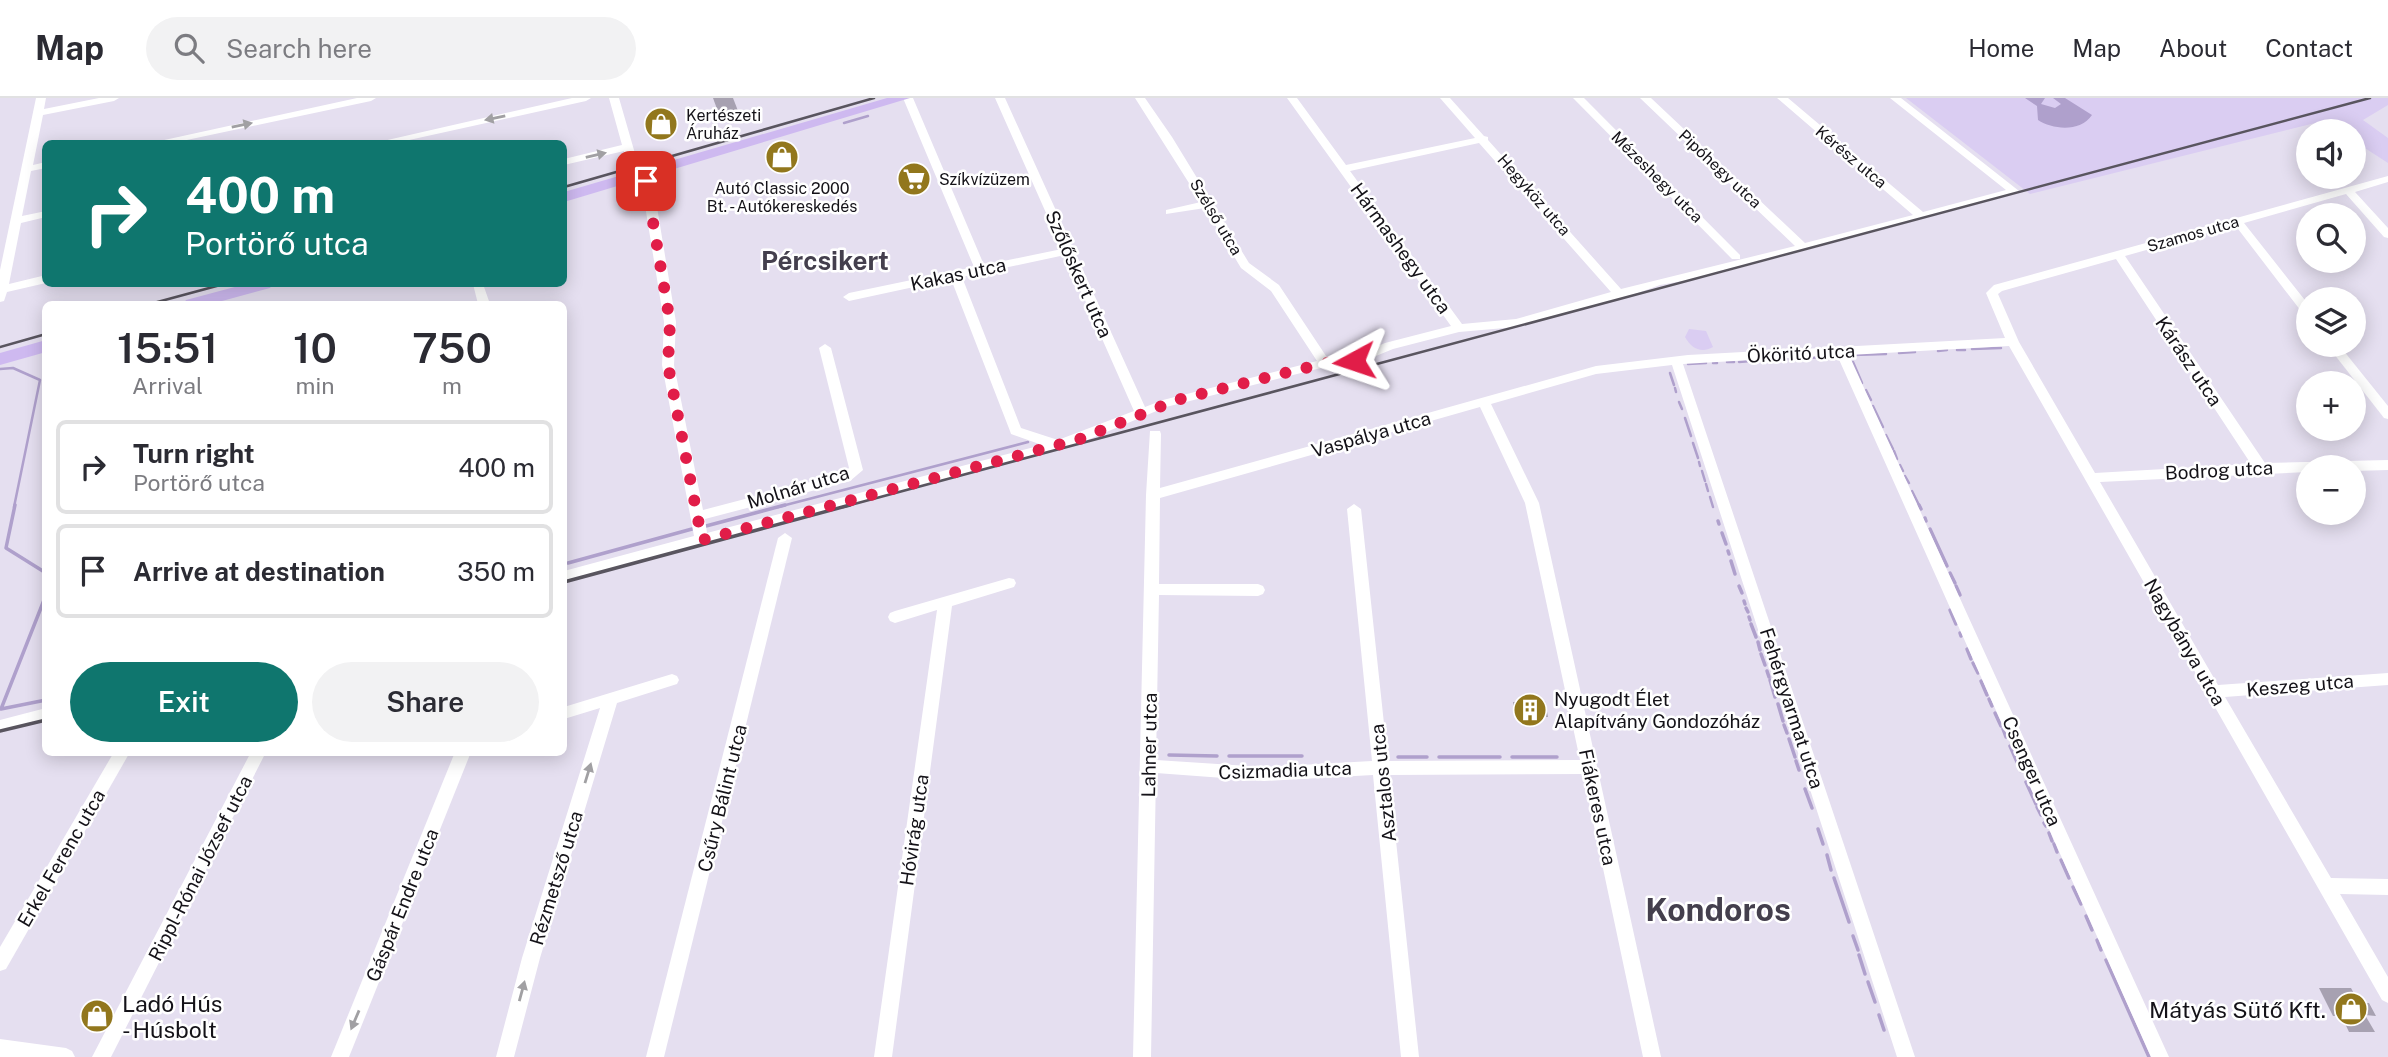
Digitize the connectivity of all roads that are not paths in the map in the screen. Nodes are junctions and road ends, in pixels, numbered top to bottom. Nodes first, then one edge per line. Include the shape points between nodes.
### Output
1 (41, 98) edge
2 (114, 98) edge
3 (371, 98) edge
4 (586, 98) edge
5 (614, 98) edge
6 (905, 98) edge
7 (1000, 98) edge
8 (1140, 98) edge
9 (1292, 98) edge
10 (1445, 98) edge
11 (1578, 98) edge
12 (1645, 98) edge
13 (1782, 98) edge
14 (1895, 98) edge
15 (38, 113) junction
16 (1484, 139) junction
17 (170, 140) edge
18 (393, 140) edge
19 (628, 147) junction
20 (567, 161) edge
21 (42, 166) edge
22 (26, 169) junction
23 (1343, 169) junction
24 (641, 175) junction
25 (2388, 179) edge
26 (2348, 190) junction
27 (567, 196) edge
28 (1208, 204) junction
29 (1170, 212) dead end
30 (42, 215) edge
31 (1921, 216) junction
32 (16, 221) junction
33 (2237, 221) junction
34 (2388, 234) edge
35 (1799, 243) junction
36 (1068, 251) junction
37 (2118, 254) junction
38 (1736, 257) junction
39 (1722, 268) junction
40 (980, 269) junction
41 (955, 275) junction
42 (42, 280) edge
43 (253, 287) edge
44 (1998, 288) joint
45 (1, 294) edge
46 (1620, 295) junction
47 (2296, 297) edge
48 (849, 298) dead end
49 (203, 301) edge
50 (1459, 328) junction
51 (2013, 342) junction
52 (42, 347) edge
53 (825, 348) dead end
54 (1841, 351) junction
55 (2342, 357) edge
56 (0, 359) edge
57 (1676, 360) junction
58 (1325, 363) junction
59 (1590, 372) joint
60 (1483, 401) junction
61 (1141, 412) junction
62 (2388, 415) edge
63 (1155, 434) dead end
64 (1057, 445) junction
65 (2388, 466) edge
66 (2261, 468) junction
67 (2091, 478) junction
68 (1153, 495) junction
69 (1354, 509) dead end
70 (698, 516) junction
71 (785, 538) dead end
72 (702, 540) junction
73 (567, 575) edge
74 (1009, 583) dead end
75 (1152, 589) junction
76 (1258, 590) dead end
77 (946, 602) junction
78 (895, 617) dead end
79 (2388, 679) edge
80 (672, 680) dead end
81 (2213, 692) junction
82 (610, 701) junction
83 (567, 712) edge
84 (42, 715) edge
85 (0, 726) edge
86 (121, 756) edge
87 (257, 756) edge
88 (461, 756) edge
89 (1149, 766) junction
90 (1589, 767) junction
91 (1382, 768) junction
92 (2325, 886) junction
93 (2388, 887) edge
94 (0, 963) edge
95 (2388, 994) edge
96 (0, 1048) edge
97 (66, 1057) edge
98 (101, 1057) edge
99 (340, 1057) edge
100 (505, 1057) edge
101 (655, 1057) edge
102 (883, 1057) edge
103 (1142, 1057) edge
104 (1410, 1057) edge
105 (1652, 1057) edge
106 (1906, 1057) edge
107 (2160, 1057) edge

1 - 15 street
2 - 15 street
17 -> 3 street
4 -> 18 street
5 - 19 street
6 - 24 main road
6 - 40 street
7 - 36 street, Szőlőskert utca
8 - 28 street, Szélső utca
9 - 23 street, Hármashegy utca
10 - 16 street, Hegyköz utca
11 - 38 street, Mézeshegy utca
12 - 35 street, Pipóhegy utca
13 - 31 street, Kérész utca
14 - 31 street via 2014,191
15 - 22 street
16 - 23 street, Hármashegy utca
16 - 46 street, Hegyköz utca
20 -> 19 street
19 - 24 street
21 - 22 street
22 - 32 street
23 - 50 street, Hármashegy utca
24 - 27 main road
24 - 70 street via 662,262 670,325 668,365
25 - 26 street, Szamos utca
26 - 33 street, Szamos utca
26 - 34 street
28 - 29 street
28 - 58 street, Szélső utca via 1246,266 1275,288
30 - 32 street
31 - 35 street
32 - 45 street
33 - 37 street, Szamos utca
33 - 47 street
35 - 38 street
35 - 39 street
36 - 40 street, Kakas utca
36 - 61 street, Szőlőskert utca
37 - 44 street, Szamos utca
37 - 66 street, Kárász utca
38 - 39 street
39 - 46 street
40 - 41 street, Kakas utca
41 - 48 street, Kakas utca
41 - 64 street via 1016,430
42 - 45 street
43 - 49 main road
44 - 51 street, Nagybánya utca via 1992,296
46 - 50 street via 1504,326
50 - 58 street via 1389,346 1354,361
51 - 54 street, Ököritó utca
51 - 67 street, Nagybánya utca
52 - 56 main road
53 - 70 street, Molnár utca via 856,470 845,478
54 - 57 street, Ököritó utca
54 - 107 street, Csenger utca
55 - 62 street
57 - 59 street, Ököritó utca
57 - 106 street, Fehérgyarmat utca
58 - 61 street
59 - 60 street, Vaspálya utca
60 - 68 street, Vaspálya utca
60 - 90 street, Fiákeres utca via 1532,503
61 - 64 street via 1087,437
63 - 68 street, Lahner utca
64 - 72 street
65 - 66 street, Bodrog utca
66 - 67 street, Bodrog utca
67 - 81 street, Nagybánya utca
68 - 75 street, Lahner utca
69 - 91 street, Asztalos utca
70 - 72 street
71 - 101 street, Csűry Bálint utca
72 - 73 street
74 - 77 street
75 - 76 street
75 - 89 street, Lahner utca
77 - 78 street
77 - 102 street, Hóvirág utca
79 - 81 street, Keszeg utca
80 - 82 street
81 - 92 street, Nagybánya utca
82 - 83 street
100 -> 82 street, Rézmetsző utca
84 - 85 street
86 - 94 street, Erkel Ferenc utca
87 - 98 street, Rippl-Rónai József utca
88 -> 99 street, Gáspár Endre utca
89 - 91 street, Csizmadia utca via 1264,774
89 - 103 street, Lahner utca
90 - 91 street, Csizmadia utca
90 - 105 street, Fiákeres utca
91 - 104 street, Asztalos utca
92 - 93 street
92 - 95 street, Nagybánya utca
96 - 97 street

